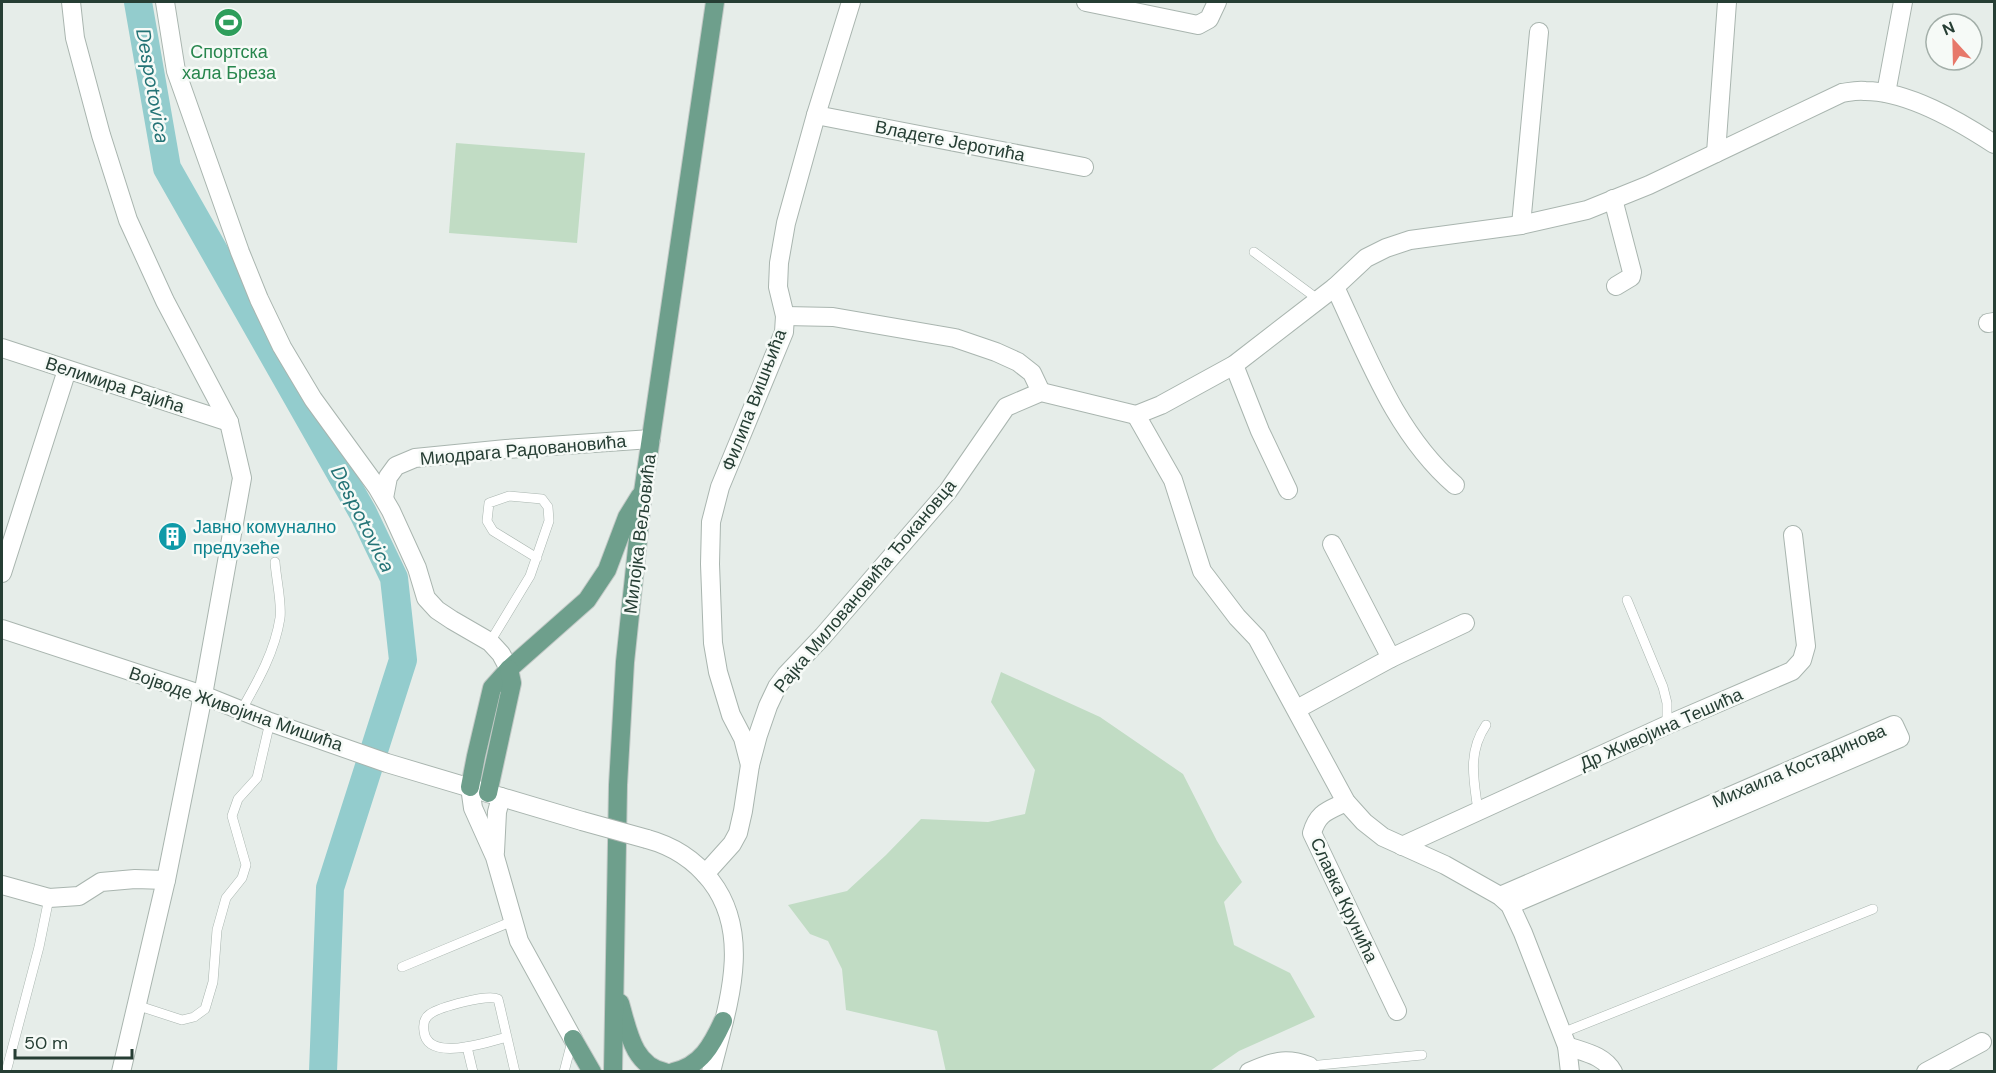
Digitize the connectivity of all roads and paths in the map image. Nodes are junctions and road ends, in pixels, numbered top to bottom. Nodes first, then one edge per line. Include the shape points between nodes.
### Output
1 (71, 2) edge
2 (165, 2) edge
3 (715, 2) edge
4 (851, 2) edge
5 (1086, 2) edge
6 (1217, 2) edge
7 (1727, 2) edge
8 (1903, 2) edge
9 (1539, 32) dead end
10 (1886, 93) junction
11 (816, 115) junction
12 (1995, 144) edge
13 (1716, 153) junction
14 (1084, 167) dead end
15 (1613, 199) junction
16 (1521, 225) junction
17 (1254, 252) dead end
18 (1616, 286) dead end
19 (1335, 287) junction
20 (1319, 300) junction
21 (784, 316) junction
22 (2, 348) edge
23 (1234, 365) junction
24 (67, 370) junction
25 (1041, 392) junction
26 (1136, 415) junction
27 (229, 422) junction
28 (651, 439) junction
29 (1455, 485) dead end
30 (1288, 490) dead end
31 (643, 492) junction
32 (384, 498) junction
33 (1793, 535) dead end
34 (1332, 544) dead end
35 (537, 558) junction
36 (275, 562) dead end
37 (2, 573) edge
38 (1627, 600) dead end
39 (1465, 622) dead end
40 (2, 629) edge
41 (490, 642) junction
42 (1391, 658) junction
43 (509, 669) junction
44 (203, 695) junction
45 (242, 709) junction
46 (1297, 709) junction
47 (270, 722) junction
48 (1486, 725) dead end
49 (1667, 725) junction
50 (750, 765) junction
51 (470, 787) junction
52 (495, 795) junction
53 (1346, 802) junction
54 (1478, 811) junction
55 (1402, 846) junction
56 (495, 856) junction
57 (705, 874) junction
58 (166, 880) junction
59 (2, 885) edge
60 (49, 898) junction
61 (1505, 900) junction
62 (1873, 909) dead end
63 (513, 921) junction
64 (402, 968) dead end
65 (614, 974) junction
66 (136, 1005) junction
67 (1397, 1011) dead end
68 (723, 1021) junction
69 (507, 1037) junction
70 (573, 1039) junction
71 (1565, 1040) junction
72 (1982, 1042) dead end
73 (468, 1047) junction
74 (1422, 1055) dead end
75 (1310, 1068) edge
76 (6, 1071) edge
77 (121, 1071) edge
78 (473, 1071) edge
79 (515, 1071) edge
80 (564, 1071) edge
81 (592, 1071) edge
82 (613, 1071) edge
83 (665, 1071) edge
84 (673, 1071) edge
85 (711, 1071) edge
86 (1249, 1071) edge
87 (1570, 1071) edge
88 (1613, 1071) edge
89 (1926, 1071) edge

1 - 27 street via 75,38 128,220 165,301
2 - 32 street via 176,71 259,299 313,399
3 - 28 main road, Милојка Вељовића
4 - 11 street, Филипа Вишњића
5 - 6 street via 1198,25 1209,19
7 - 13 street
8 - 10 street
9 - 16 street
10 - 12 street via 1914,101
10 - 13 street via 1842,93
11 - 14 street, Владете Јеротића
11 - 21 street, Филипа Вишњића via 779,263 778,287
13 - 15 street
15 - 16 street via 1587,210
15 - 18 street via 1632,272 1631,277
16 - 19 street via 1410,240 1366,258
17 - 20 lane
19 - 20 street
19 - 29 street via 1395,412 1422,452
20 - 23 street
21 - 25 street via 833,317 956,338 1018,362 1032,373
21 - 50 street, Филипа Вишњића via 784,332 720,487 711,522 718,672
22 - 24 street, Велимира Рајића
23 - 26 street
23 - 30 street
24 - 27 street, Велимира Рајића
24 - 37 street
25 - 26 street
25 - 50 street, Рајка Миловановића Ђокановца via 1006,406 948,491 786,675 768,706
26 - 46 street via 1173,480 1202,572 1257,638
27 - 44 street via 242,478
28 - 31 main road, Милојка Вељовића
28 - 32 street, Миодрага Радовановића via 415,458 396,466 388,477
31 - 43 main road via 627,517 598,585 576,611
31 - 65 main road, Милојка Вељовића via 622,697
32 - 41 street via 417,568 426,598 437,610
33 - 49 street, Др Живојина Тешића via 1806,646 1802,660 1792,671
34 - 42 street
35 - 35 lane via 549,521 548,507 542,499 509,496 489,503 487,521 493,531
35 - 41 lane
36 - 45 lane via 280,616 272,650
38 - 49 lane via 1663,687
39 - 42 street
40 - 44 street, Војводе Живојина Мишића
41 - 43 street
42 - 46 street
43 - 51 main road via 492,688
43 - 52 main road via 512,683
44 - 45 street, Војводе Живојина Мишића
44 - 58 street
45 - 47 street, Војводе Живојина Мишића
46 - 53 street
47 - 51 street, Војводе Живојина Мишића
47 - 66 lane via 256,778 234,807 232,816 246,865 242,878 226,898 205,1009 182,1020
48 - 54 lane via 1474,751
49 - 54 street, Др Живојина Тешића
50 - 57 street, Рајка Миловановића Ђокановца via 738,833
51 - 52 street, Војводе Живојина Мишића
51 - 56 street via 473,808
52 - 56 street
52 - 57 street, Војводе Живојина Мишића, bridge via 664,844 688,857
53 - 55 street via 1383,837
53 - 67 street, Славка Крунића via 1322,814 1312,833
54 - 55 street, Др Живојина Тешића
55 - 61 street via 1445,865
56 - 63 street
57 - 68 street, Војводе Живојина Мишића via 721,896 732,929 734,960
58 - 60 street via 101,882 79,896
58 - 66 street
59 - 60 street
60 - 76 lane
61 - 61 street, Михаила Костадинова via 1900,738 1894,725
61 - 71 street via 1523,933
62 - 71 lane
63 - 64 lane
63 - 70 street via 519,941
65 - 82 main road, Милојка Вељовића
65 - 83 main road via 637,1054 651,1067
66 - 77 street
68 - 84 main road via 711,1047 700,1059 685,1069
68 - 85 street, Војводе Живојина Мишића
69 - 73 lane
69 - 73 lane via 498,999 494,997 438,1010 424,1021 425,1038 434,1047
69 - 79 lane
70 - 80 lane
70 - 81 main road
71 - 87 street
71 - 88 street via 1599,1057
72 - 89 street
73 - 78 lane
74 - 75 lane
75 - 86 street via 1295,1060

